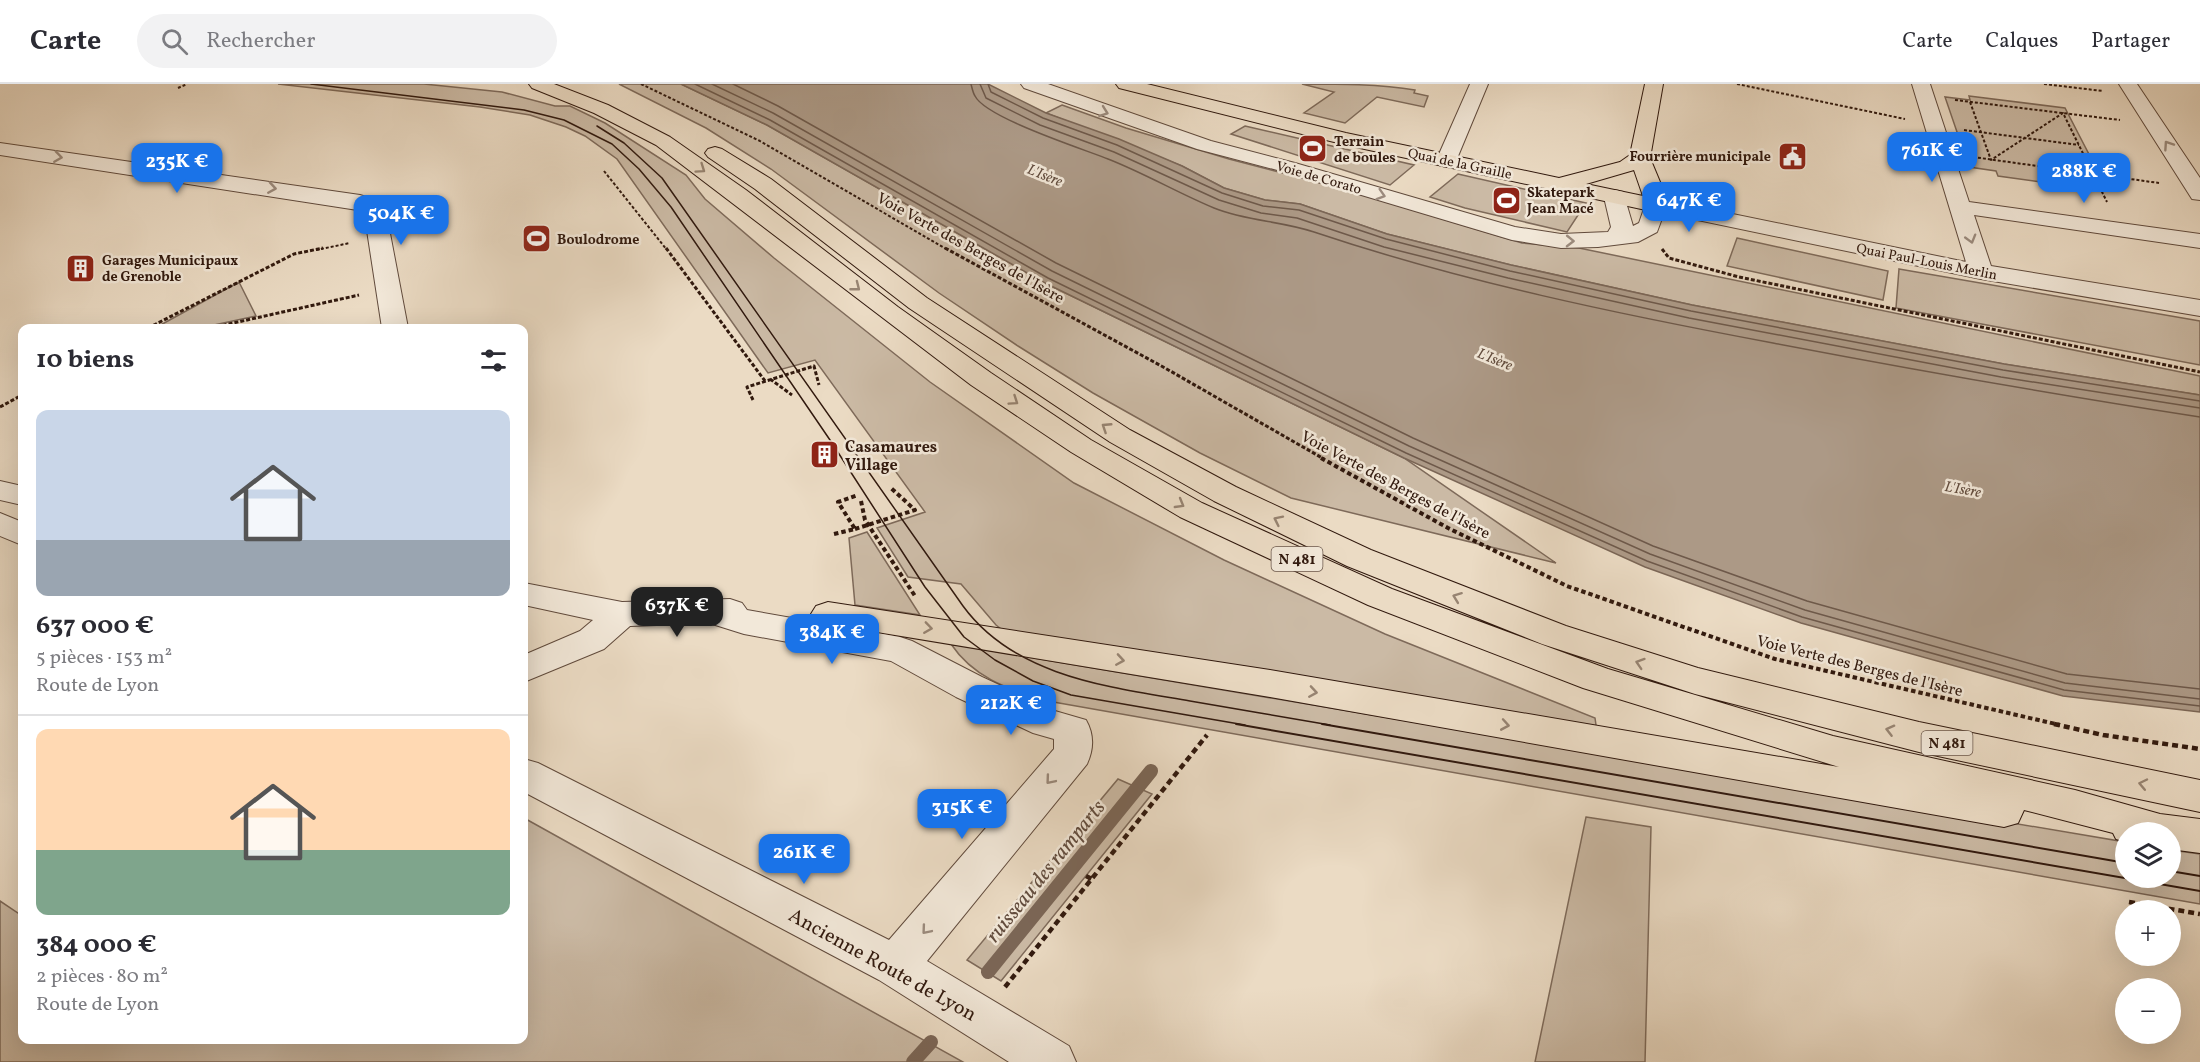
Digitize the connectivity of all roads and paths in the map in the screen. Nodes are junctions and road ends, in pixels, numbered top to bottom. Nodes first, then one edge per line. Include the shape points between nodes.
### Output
1 (187, 84) edge
2 (538, 84) edge
3 (581, 84) edge
4 (641, 84) edge
5 (1030, 84) edge
6 (1125, 84) edge
7 (1479, 84) edge
8 (1654, 84) edge
9 (1737, 84) edge
10 (1921, 84) edge
11 (2044, 84) edge
12 (178, 88) dead end
13 (2120, 88) edge
14 (1954, 100) dead end
15 (1970, 102) junction
16 (2063, 113) junction
17 (1914, 121) dead end
18 (2130, 121) dead end
19 (1961, 129) dead end
20 (1981, 132) junction
21 (2025, 138) junction
22 (2079, 146) junction
23 (0, 149) edge
24 (1971, 157) dead end
25 (1991, 160) junction
26 (1446, 161) junction
27 (1633, 162) junction
28 (604, 171) dead end
29 (2093, 174) junction
30 (1559, 184) junction
31 (2167, 184) dead end
32 (2200, 194) edge
33 (1615, 197) junction
34 (2107, 202) dead end
35 (1655, 206) junction
36 (1962, 207) junction
37 (1732, 222) junction
38 (1644, 231) junction
39 (378, 237) junction
40 (1615, 239) junction
41 (2200, 241) edge
42 (1981, 272) junction
43 (386, 289) junction
44 (2200, 308) edge
45 (156, 324) edge
46 (229, 324) edge
47 (394, 324) edge
48 (2200, 372) edge
49 (770, 379) junction
50 (765, 381) junction
51 (819, 385) dead end
52 (792, 395) dead end
53 (18, 397) edge
54 (753, 400) dead end
55 (0, 407) edge
56 (891, 488) dead end
57 (0, 490) edge
58 (18, 495) edge
59 (858, 495) dead end
60 (861, 501) dead end
61 (0, 523) edge
62 (868, 525) junction
63 (855, 529) junction
64 (18, 534) edge
65 (834, 534) dead end
66 (528, 595) edge
67 (708, 611) junction
68 (622, 614) junction
69 (828, 615) joint
70 (937, 629) junction
71 (528, 667) edge
72 (1207, 735) dead end
73 (2200, 749) edge
74 (528, 776) edge
75 (2200, 796) edge
76 (2131, 822) edge
77 (2115, 826) edge
78 (2181, 833) edge
79 (2200, 836) edge
80 (1086, 876) dead end
81 (1092, 879) junction
82 (2181, 911) edge
83 (2200, 914) edge
84 (896, 966) junction
85 (980, 1018) junction
86 (1050, 1061) edge

1 - 12 path
2 -> 76 main road, N 481 via 601,109 663,141 981,380 1081,446 1223,525 1380,597 1596,679 1833,751
75 -> 3 main road, N 481 via 1919,737 1695,681 1554,635 1359,558 1225,494 1120,436 918,303 764,184 685,133
4 - 73 path, Voie Verte des Berges de l'Isère via 760,141 976,266 1407,505 1567,586 1775,659 2103,735
5 -> 40 street, Voie de Corato via 1204,145 1512,233 1561,241
6 - 26 main road, Quai de la Graille
7 - 26 street
8 - 27 main road
9 - 17 path
10 - 36 street
11 - 13 path
32 -> 13 street
14 - 15 path
15 - 16 path
15 - 20 path
16 - 18 path
16 - 21 path
16 - 22 path
19 - 20 path
20 - 21 path
20 - 25 path
21 - 22 path
21 - 25 path
22 - 29 path
23 -> 39 street via 360,202 374,207
24 - 25 path
25 - 29 path
26 - 30 main road, Quai de la Graille
27 - 30 main road
27 - 33 main road
27 - 35 main road via 1654,194
28 - 50 path via 691,279
29 - 31 path
29 - 34 path
30 - 33 main road, Quai de la Graille
33 - 35 main road, Quai de la Graille
33 - 40 street via 1622,228
35 - 37 street, Quai Paul-Louis Merlin
35 - 38 street
36 - 41 street
36 -> 42 street
37 - 38 street, Voie de Corato
37 - 42 street, Quai Paul-Louis Merlin
38 - 40 street, Voie de Corato
38 - 48 path via 1670,258 1739,277
39 - 43 street
39 - 45 path via 294,254
42 - 44 street, Quai Paul-Louis Merlin
43 - 46 path
43 - 47 street
49 - 50 path
49 - 51 path via 814,366
49 - 52 path
50 - 54 path via 747,387
53 - 55 path
56 - 62 path via 915,510
57 - 58 street
59 - 63 path via 838,502
60 - 62 path
61 - 64 street
62 - 63 path
62 - 70 path
63 - 65 path
66 - 68 street
67 - 68 street
67 - 69 street
67 -> 84 street via 744,622 900,650 1046,723 1073,730 1073,753
68 - 71 street via 592,640
69 -> 70 main road
70 -> 77 main road via 2084,824
72 - 81 path
74 - 84 street, Ancienne Route de Lyon
78 - 79 main road, N 481
80 - 81 path
81 - 85 path
82 - 83 path
84 - 85 street, Ancienne Route de Lyon
85 - 86 street, Ancienne Route de Lyon

